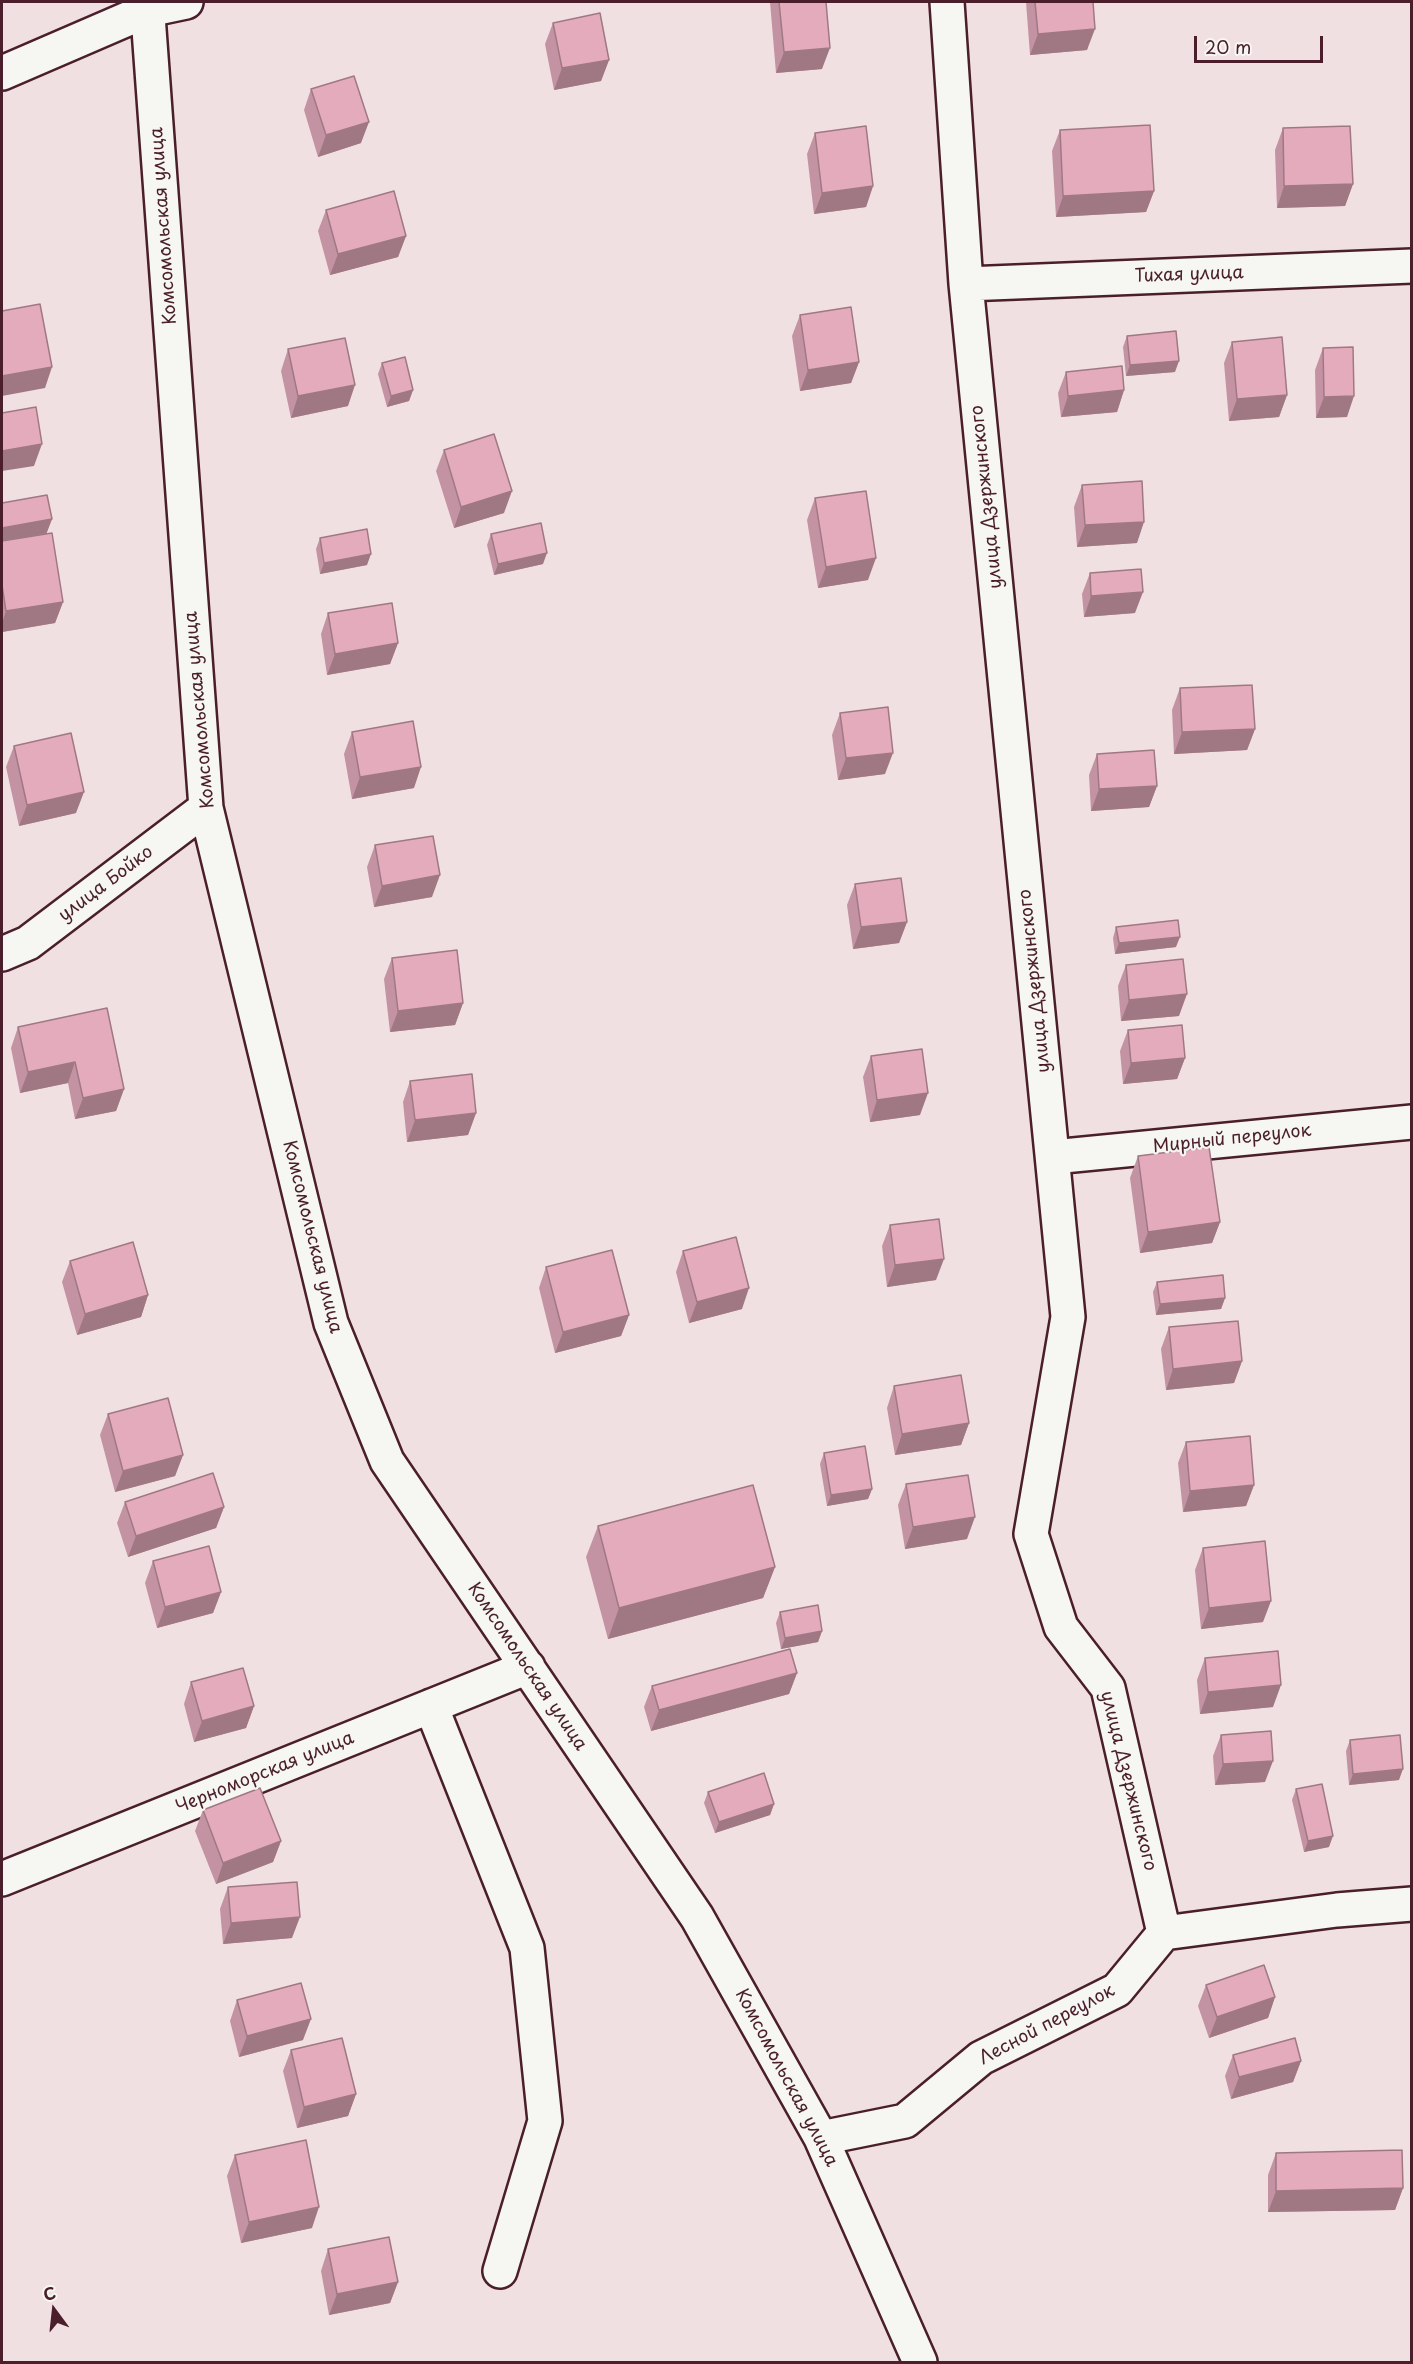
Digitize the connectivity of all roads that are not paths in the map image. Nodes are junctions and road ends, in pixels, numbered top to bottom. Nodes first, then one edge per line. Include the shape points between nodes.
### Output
1 (186, 2) edge
2 (947, 2) edge
3 (148, 6) edge
4 (2, 73) edge
5 (1412, 266) edge
6 (966, 284) junction
7 (206, 808) junction
8 (2, 954) edge
9 (1412, 1122) edge
10 (1053, 1157) junction
11 (528, 1667) junction
12 (431, 1706) junction
13 (2, 1880) edge
14 (1412, 1904) edge
15 (1164, 1933) junction
16 (821, 2138) junction
17 (500, 2271) dead end
18 (920, 2362) edge

1 - 3 street
2 - 6 street, улица Дзержинского
3 - 4 street
3 - 7 street, Комсомольская улица
5 - 6 street, Тихая улица
6 - 10 street, улица Дзержинского
7 - 8 street, улица Бойко via 28,943
7 - 11 street, Комсомольская улица via 331,1323 387,1461
9 - 10 street, Мирный переулок
10 - 15 street, улица Дзержинского via 1068,1317 1031,1534 1061,1627 1108,1688
11 - 12 street, Черноморская улица
11 - 16 street, Комсомольская улица via 698,1917
12 - 13 street, Черноморская улица
12 - 17 street via 527,1948 545,2121
14 - 15 street
15 - 16 street, Лесной переулок via 1117,1990 981,2058 905,2121
16 - 18 street, Комсомольская улица

